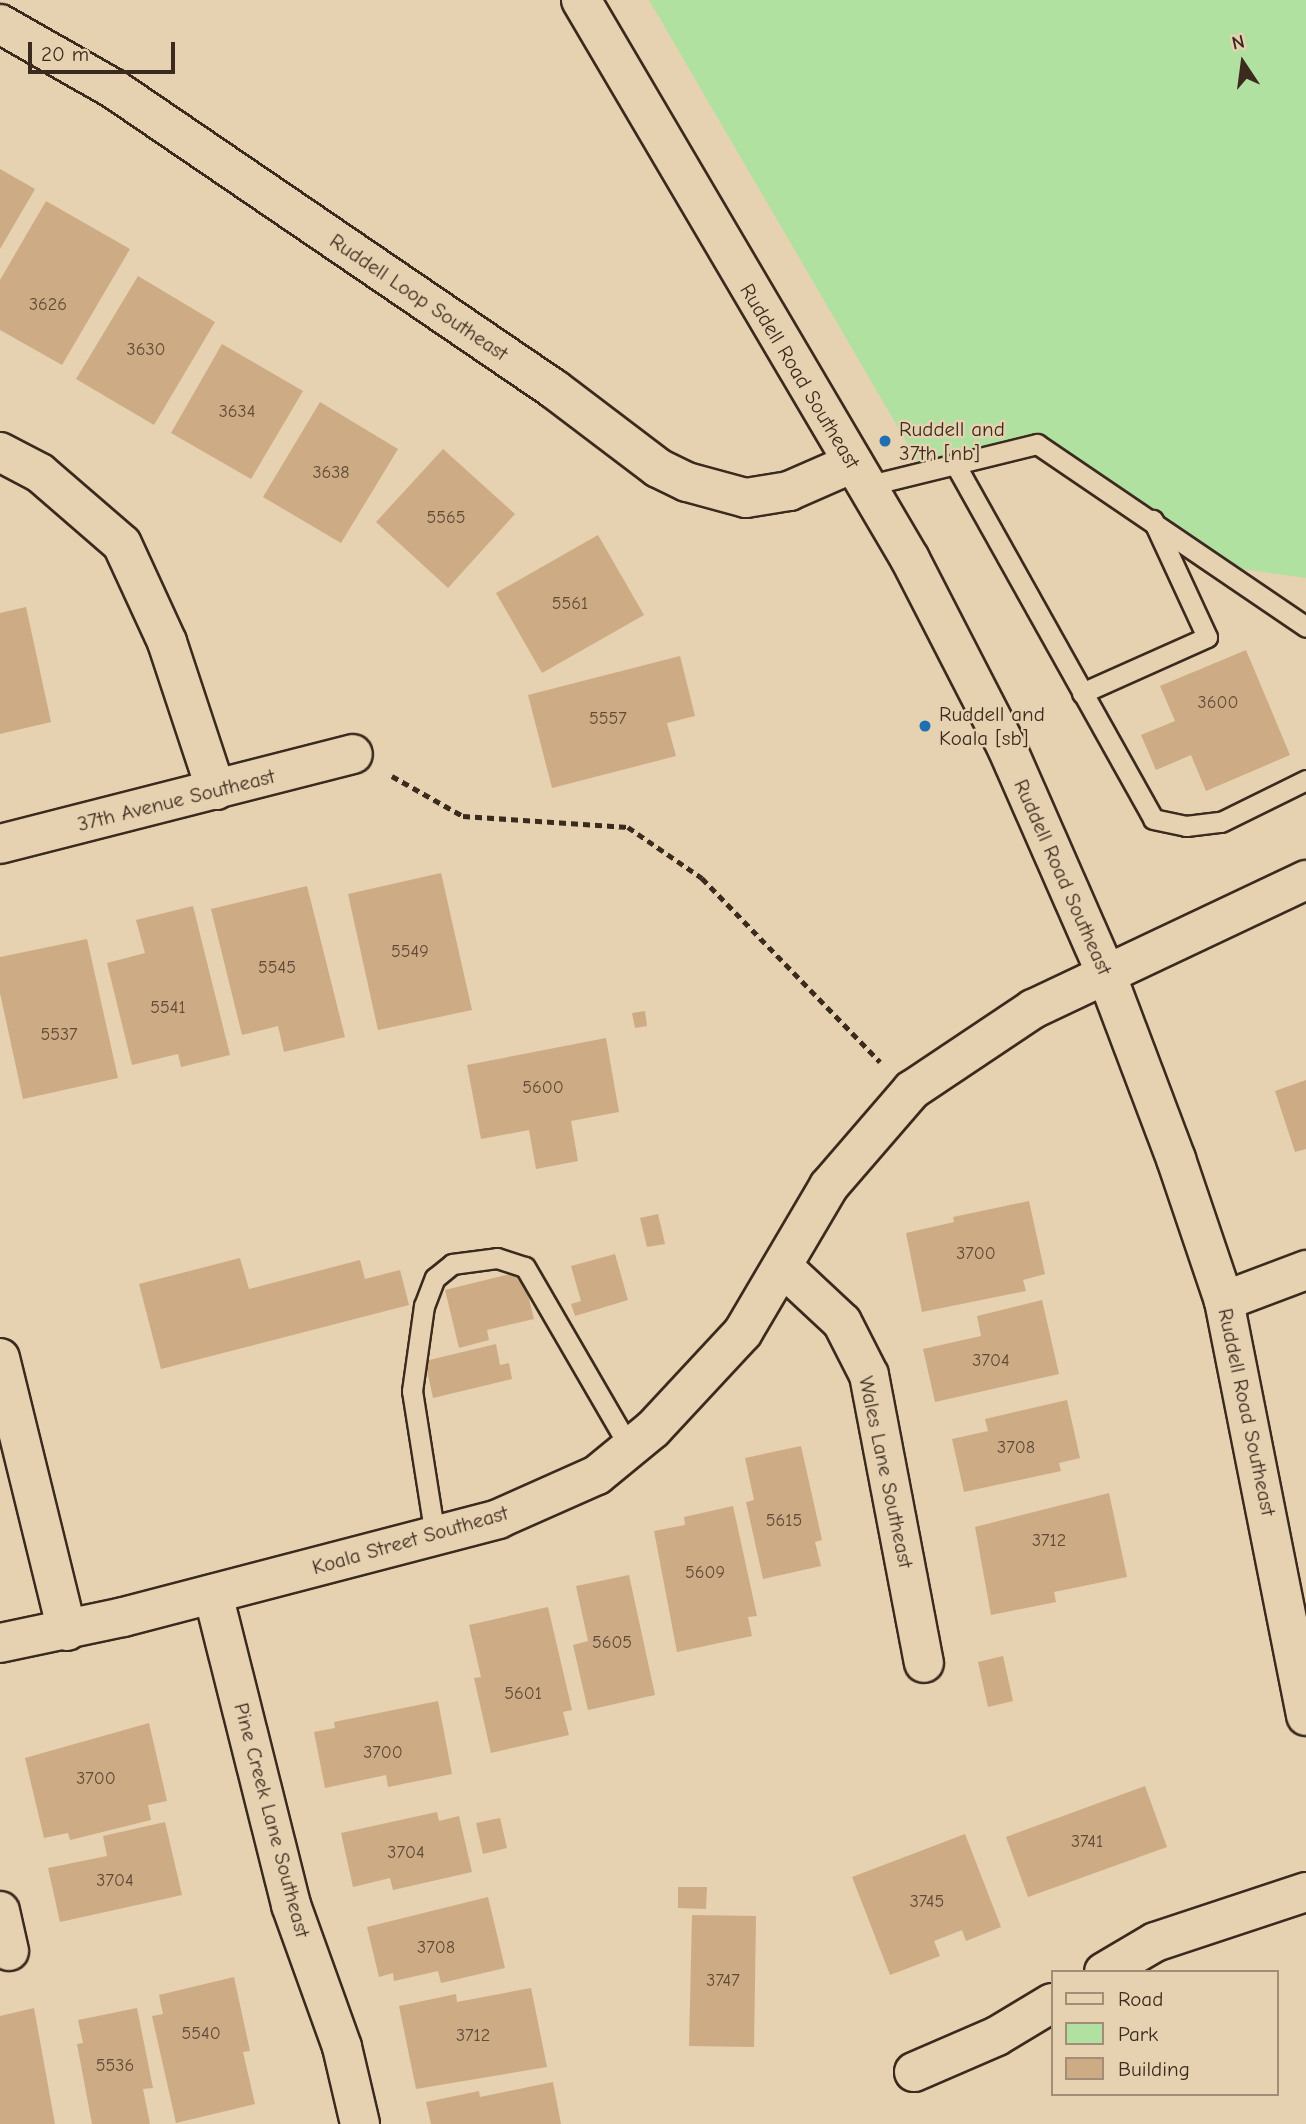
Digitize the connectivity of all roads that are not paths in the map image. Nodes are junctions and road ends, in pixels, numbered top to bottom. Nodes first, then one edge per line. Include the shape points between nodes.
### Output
1 (581, 0) edge
2 (0, 24) edge
3 (0, 452) edge
4 (955, 464) junction
5 (860, 475) junction
6 (1153, 519) junction
7 (1306, 627) edge
8 (1082, 693) junction
9 (353, 754) road end
10 (1306, 779) edge
11 (216, 790) junction
12 (0, 844) edge
13 (1306, 880) edge
14 (1105, 971) junction
15 (784, 1268) junction
16 (1306, 1270) edge
17 (1224, 1301) junction
18 (0, 1359) edge
19 (630, 1448) junction
20 (435, 1535) junction
21 (213, 1594) junction
22 (67, 1630) junction
23 (0, 1643) edge
24 (924, 1664) dead end
25 (1306, 1716) edge
26 (1306, 1892) edge
27 (0, 1911) edge
28 (9, 1951) dead end
29 (1107, 1970) edge
30 (1050, 2004) edge
31 (914, 2072) dead end
32 (360, 2124) edge

1 - 5 street, Ruddell Road Southeast
2 - 5 street, Ruddell Loop Southeast via 114,89 554,388 658,468 687,482 746,498
3 - 11 street via 40,473 122,544 167,642
4 - 5 lane
4 - 6 lane via 1037,444
4 - 8 lane
5 - 14 street, Ruddell Road Southeast via 910,559 1007,748
6 - 7 lane
6 - 8 lane via 1206,637
8 - 10 lane via 1153,819 1186,826 1220,822
9 - 11 street, 37th Avenue Southeast
11 - 12 street, 37th Avenue Southeast
13 - 14 street, Koala Street Southeast
14 - 15 street, Koala Street Southeast via 1033,1009 912,1090 829,1186
14 - 17 street, Ruddell Road Southeast via 1177,1158
15 - 19 street, Koala Street Southeast via 743,1332
15 - 24 street, Wales Lane Southeast via 842,1322 869,1375
16 - 17 street
17 - 25 street, Ruddell Road Southeast
18 - 22 street
19 - 20 street, Koala Street Southeast via 584,1481 498,1519
19 - 20 lane via 525,1267 497,1258 452,1264 435,1278 424,1306 412,1391
20 - 21 street, Koala Street Southeast
21 - 22 street, Koala Street Southeast
21 - 32 street, Pine Creek Lane Southeast via 291,1905 342,2047
22 - 23 street, Koala Street Southeast
26 - 29 street via 1155,1942
27 - 28 street
30 - 31 street via 997,2036

